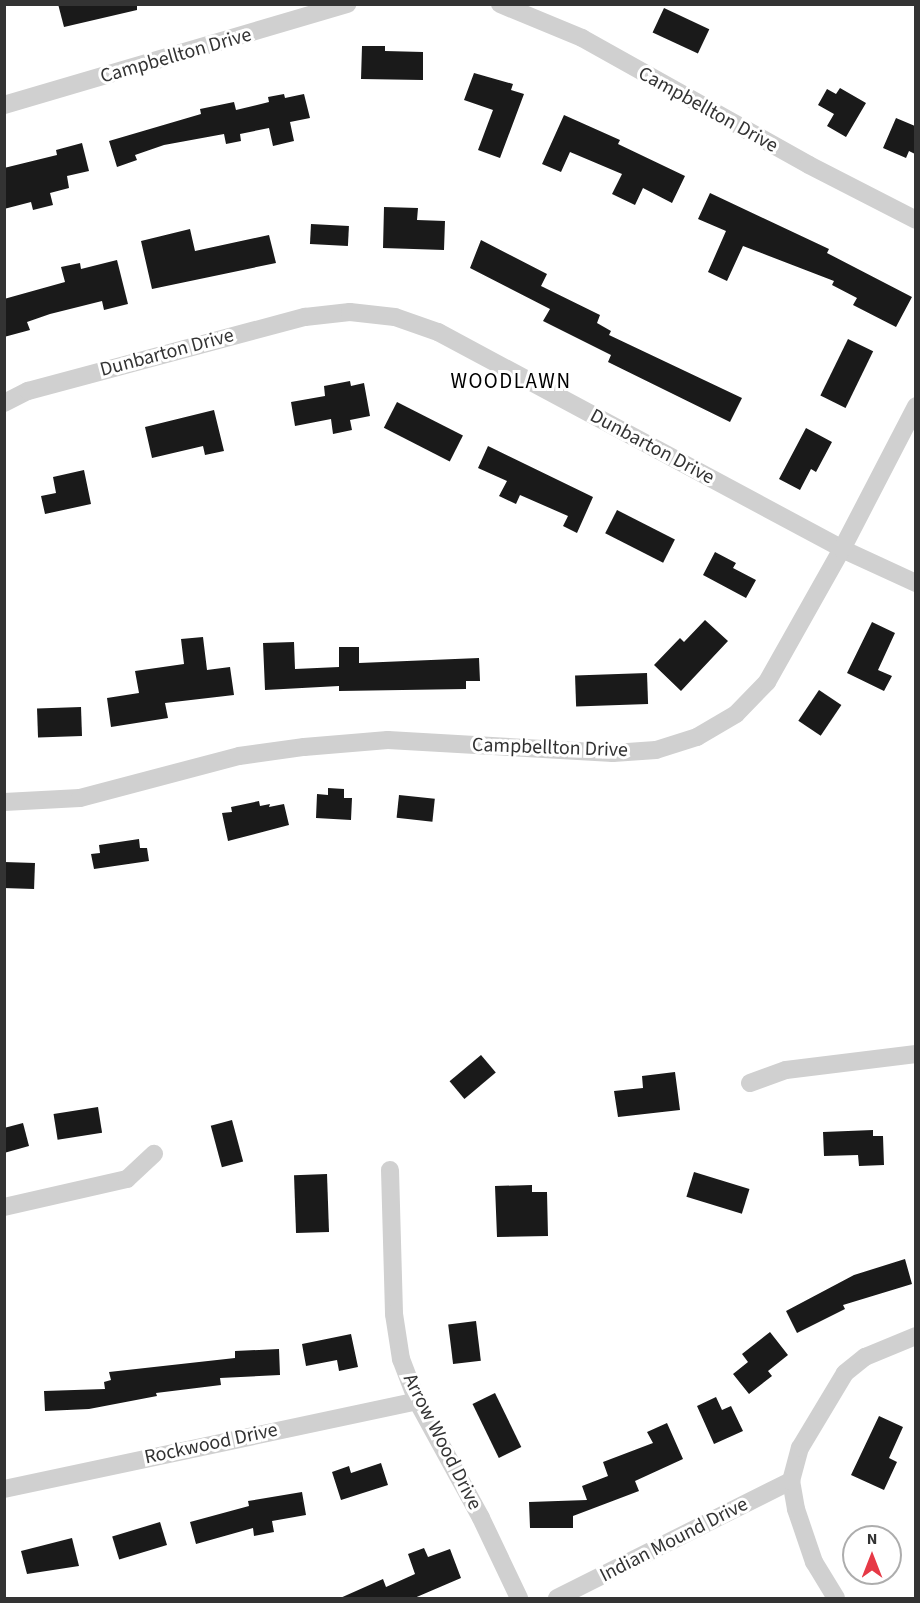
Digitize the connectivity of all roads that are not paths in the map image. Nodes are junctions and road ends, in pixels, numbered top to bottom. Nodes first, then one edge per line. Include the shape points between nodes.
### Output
1 (347, 4) edge
2 (500, 4) edge
3 (4, 105) edge
4 (915, 220) edge
5 (4, 403) edge
6 (915, 406) edge
7 (842, 549) junction
8 (915, 583) edge
9 (4, 802) edge
10 (915, 1054) edge
11 (750, 1083) dead end
12 (154, 1154) dead end
13 (390, 1170) dead end
14 (4, 1207) edge
15 (915, 1336) edge
16 (417, 1401) junction
17 (791, 1481) junction
18 (4, 1489) edge
19 (519, 1599) edge
20 (557, 1599) edge
21 (836, 1599) edge

1 - 3 street, Campbellton Drive
2 - 4 street, Campbellton Drive via 582,39
5 - 7 street, Dunbarton Drive via 28,391 305,316 351,312 395,317 438,332
6 - 7 street, Campbellton Drive
7 - 8 street, Dunbarton Drive
7 - 9 street, Campbellton Drive via 767,682 736,714 677,744 613,753 388,740 325,745 238,756 80,798
10 - 11 street via 786,1070
12 - 14 street via 127,1179
13 - 16 street, Arrow Wood Drive via 396,1337
15 - 17 street via 865,1357 845,1372 812,1422
16 - 18 street, Rockwood Drive
16 - 19 street, Arrow Wood Drive via 481,1518
17 - 20 street, Indian Mound Drive
17 - 21 street via 804,1536 824,1583

